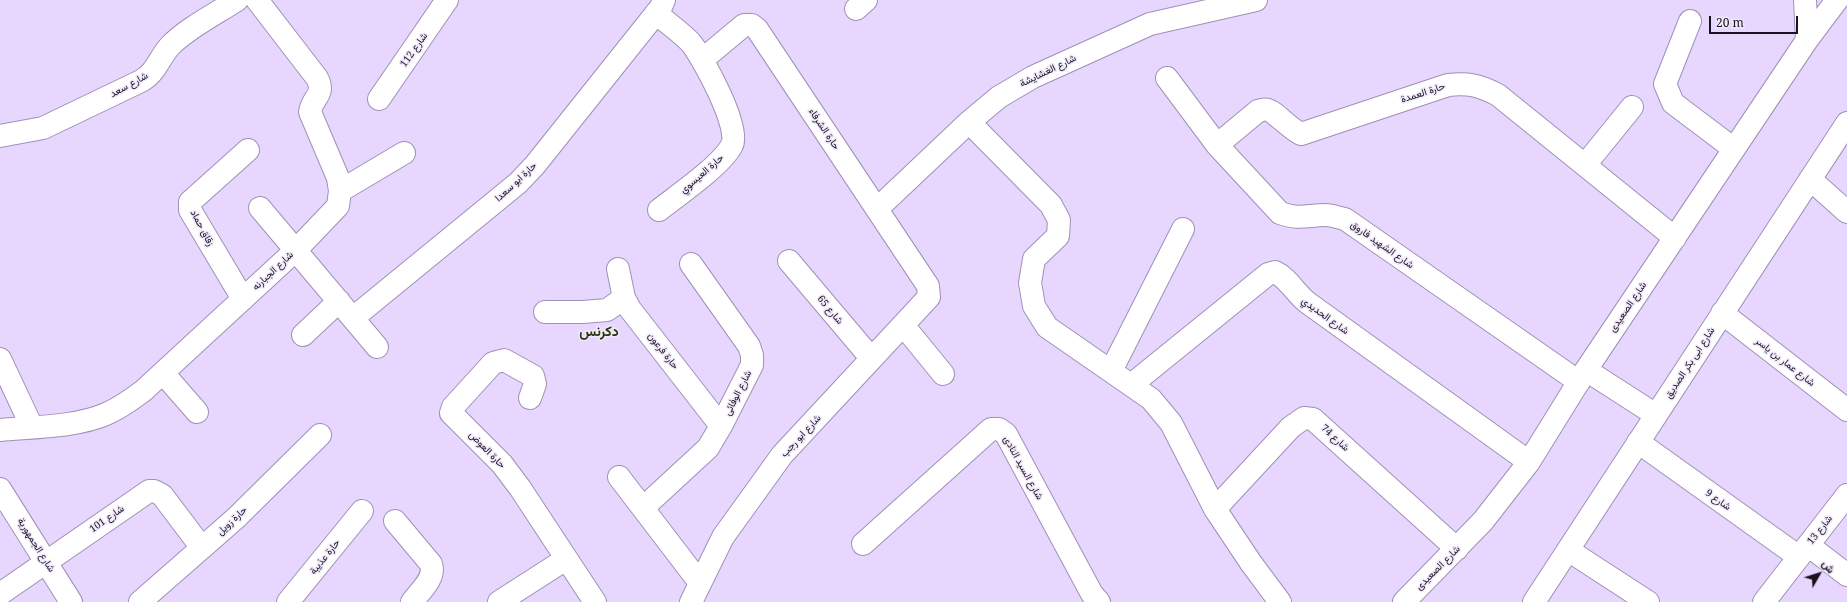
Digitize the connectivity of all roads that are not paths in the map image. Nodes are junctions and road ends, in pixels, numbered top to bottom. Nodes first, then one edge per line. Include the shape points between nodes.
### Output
1 (237, 0) edge
2 (257, 0) edge
3 (447, 0) edge
4 (1256, 0) edge
5 (1805, 0) edge
6 (1837, 0) edge
7 (660, 7) edge
8 (1690, 21) dead end
9 (1807, 40) junction
10 (702, 60) junction
11 (1167, 78) dead end
12 (379, 99) dead end
13 (1632, 107) dead end
14 (969, 122) junction
15 (1847, 123) edge
16 (0, 136) edge
17 (1217, 145) junction
18 (248, 150) dead end
19 (1734, 150) junction
20 (404, 153) dead end
21 (1585, 165) junction
22 (1810, 179) junction
23 (340, 190) junction
24 (260, 208) dead end
25 (877, 208) junction
26 (659, 210) dead end
27 (1847, 212) edge
28 (1183, 229) dead end
29 (1675, 238) junction
30 (296, 250) junction
31 (789, 261) dead end
32 (691, 264) dead end
33 (618, 269) dead end
34 (928, 286) joint
35 (624, 298) junction
36 (243, 299) junction
37 (339, 301) junction
38 (545, 312) dead end
39 (1722, 313) junction
40 (353, 318) junction
41 (903, 325) junction
42 (303, 335) dead end
43 (377, 347) dead end
44 (871, 358) junction
45 (0, 359) edge
46 (1111, 371) junction
47 (163, 373) junction
48 (943, 374) dead end
49 (1582, 376) junction
50 (1131, 385) junction
51 (530, 398) dead end
52 (1847, 410) edge
53 (197, 412) dead end
54 (1656, 414) junction
55 (721, 426) junction
56 (32, 427) junction
57 (0, 430) edge
58 (320, 435) dead end
59 (1638, 442) junction
60 (1529, 462) junction
61 (619, 477) dead end
62 (0, 489) edge
63 (1847, 495) edge
64 (643, 508) junction
65 (1215, 509) junction
66 (362, 511) dead end
67 (395, 521) dead end
68 (863, 544) dead end
69 (202, 548) junction
70 (1457, 549) junction
71 (1568, 550) junction
72 (1804, 551) junction
73 (566, 559) junction
74 (46, 562) junction
75 (1847, 575) edge
76 (695, 593) edge
77 (0, 594) edge
78 (71, 602) edge
79 (140, 602) edge
80 (288, 602) edge
81 (412, 602) edge
82 (499, 602) edge
83 (595, 602) edge
84 (1099, 602) edge
85 (1280, 602) edge
86 (1404, 602) edge
87 (1534, 602) edge
88 (1648, 602) edge
89 (1764, 602) edge

1 - 16 street, شارع سعد via 177,40 154,70 141,81 43,128
2 - 23 street, شارع الجبارنه via 318,78 321,86 319,94 311,104 310,112 338,178
3 - 12 street, شارع 112
4 - 14 street, شارع الغشايشة via 1150,24 1033,77 999,97
5 - 9 street
6 - 9 street, شارع الصعيدى
7 - 10 street, حارة العيسوي
7 - 40 street, حارة ابو سعدا via 518,183
8 - 19 street via 1665,84 1668,93 1673,104
9 - 19 street, شارع الصعيدى
10 - 25 street, حارة الشرفاء via 744,25 755,26
10 - 26 street, حارة العيسوي via 724,103 733,144 724,157
11 - 17 street, شارع الشهيد فاروق
13 - 21 street
14 - 25 street, شارع الغشايشة
14 - 46 street via 1051,205 1059,220 1058,236 1034,259 1030,283 1034,306 1047,327
15 - 22 street, شارع ابى بكر الصديق
17 - 21 street, حارة العمدة via 1258,111 1266,109 1301,134 1448,85 1465,83 1482,86 1498,95
17 - 49 street, شارع الشهيد فاروق via 1280,213 1291,217 1310,218 1327,215 1345,219
18 - 36 street, زقاق حماد via 190,202 190,210
19 - 29 street, شارع الصعيدى
20 - 23 street
21 - 29 street, حارة العمدة
22 - 27 street
22 - 39 street, شارع ابى بكر الصديق
23 - 30 street, شارع الجبارنه via 338,206
24 - 30 street
25 - 34 street, حارة الشرفاء
28 - 46 street
29 - 49 street, شارع الصعيدى
30 - 36 street, شارع الجبارنه
30 - 37 street
31 - 44 street, شارع 65
32 - 55 street, شارع الوفائى via 749,346 752,355 752,365
33 - 35 street, حارة فرعون
34 - 41 street, شارع ابو رجب via 929,297
35 - 38 street via 607,310
35 - 55 street, حارة فرعون
36 - 47 street, شارع الجبارنه
37 - 40 street
37 - 42 street
39 - 52 street, شارع عمار بن ياسر
39 - 54 street, شارع ابى بكر الصديق
40 - 43 street
41 - 44 street, شارع ابو رجب
41 - 48 street
44 - 76 street, شارع ابو رجب via 782,455 723,537
45 - 56 street
46 - 50 street
47 - 53 street
47 - 56 street, شارع الجبارنه via 123,406 106,414 86,421
49 - 54 street, شارع الشهيد فاروق
49 - 60 street, شارع الصعيدى
50 - 60 street, شارع الحديدي via 1268,274 1275,272 1281,275 1298,296
50 - 65 street via 1151,399 1171,423
51 - 73 street, حارة العوض via 535,384 533,376 504,360 494,363 452,407 451,413 502,464
54 - 59 street, شارع ابى بكر الصديق
55 - 64 street, شارع الوفائى via 708,448
56 - 57 street, شارع الجبارنه
58 - 69 street, حارة زويل
59 - 71 street, شارع ابى بكر الصديق
59 - 72 street, شارع 9
60 - 70 street, شارع الصعيدى via 1483,521
61 - 64 street
62 - 74 street, شارع الجمهورية
63 - 72 street, شارع 13
64 - 76 street
65 - 70 street, شارع 74 via 1291,427 1304,418 1313,419
65 - 85 street via 1250,563
66 - 80 street, حارة عذيبة
67 - 81 street via 432,568 431,577
68 - 84 street, شارع السيد النادى via 991,429 999,429 1006,434 1092,594
69 - 74 street, شارع 101 via 162,495 154,491 145,493
69 - 79 street, حارة زويل
70 - 86 street, شارع الصعيدى
71 - 87 street, شارع ابى بكر الصديق
71 - 88 street
72 - 75 street, شارع 9
72 - 89 street, شارع 13
73 - 82 street
73 - 83 street, حارة العوض
74 - 77 street, شارع 101
74 - 78 street, شارع الجمهورية

